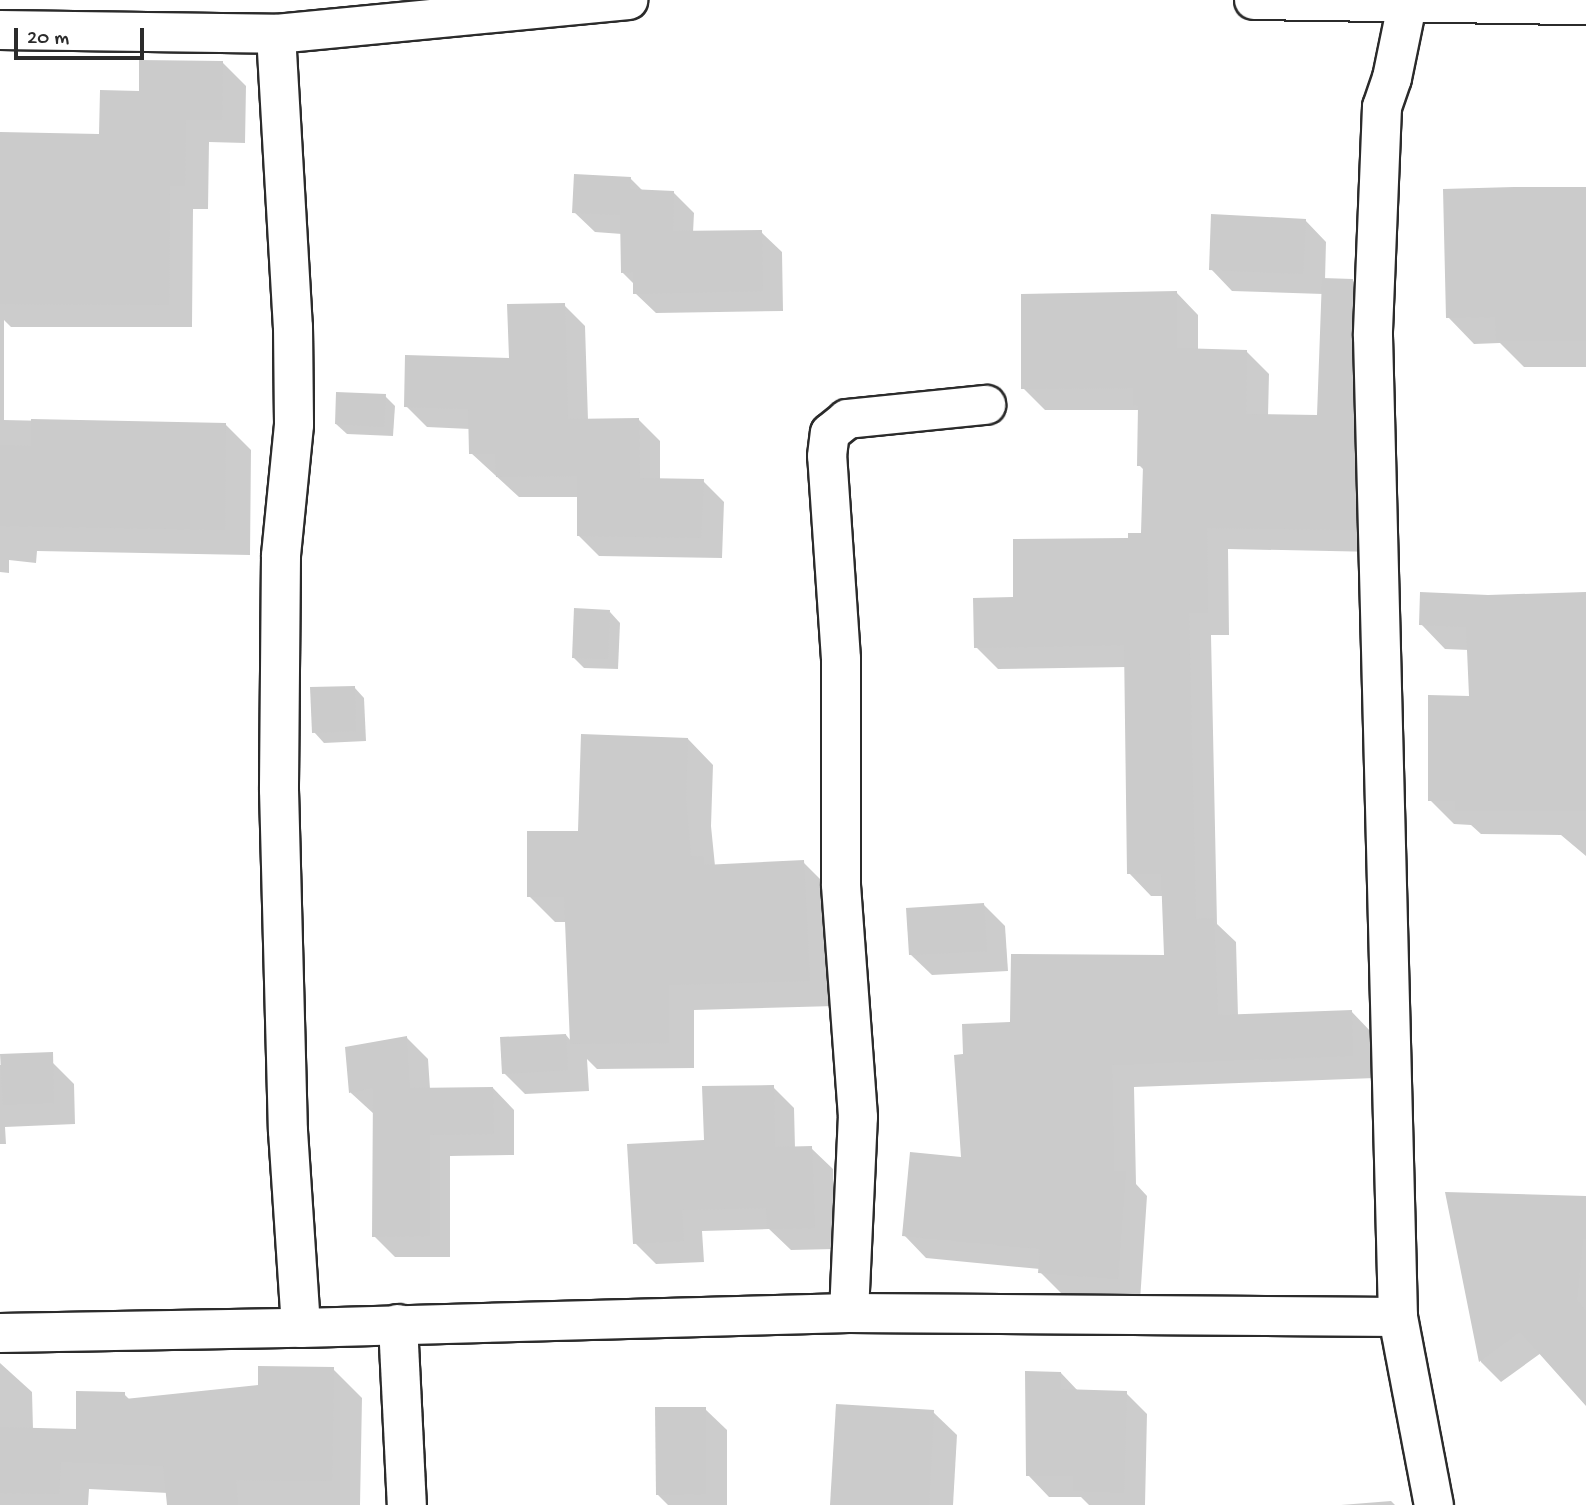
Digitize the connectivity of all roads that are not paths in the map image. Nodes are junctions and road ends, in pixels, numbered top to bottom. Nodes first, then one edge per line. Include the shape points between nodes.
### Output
1 (628, 0) edge
2 (1254, 0) edge
3 (1407, 5) junction
4 (1586, 5) edge
5 (0, 30) edge
6 (276, 34) junction
7 (986, 405) dead end
8 (849, 1313) junction
9 (1398, 1317) junction
10 (398, 1324) junction
11 (301, 1328) junction
12 (0, 1333) edge
13 (407, 1505) edge
14 (1434, 1505) edge

1 - 6 street
2 - 3 street
3 - 4 street
3 - 9 street via 1382,107 1373,335
5 - 6 street
6 - 11 street via 293,327 294,425 281,556 279,790 288,1131
7 - 8 street via 847,419 830,433 827,456 841,659 841,884 858,1117
8 - 9 street
8 - 10 street
9 - 14 street
10 - 11 street
10 - 13 street
11 - 12 street

